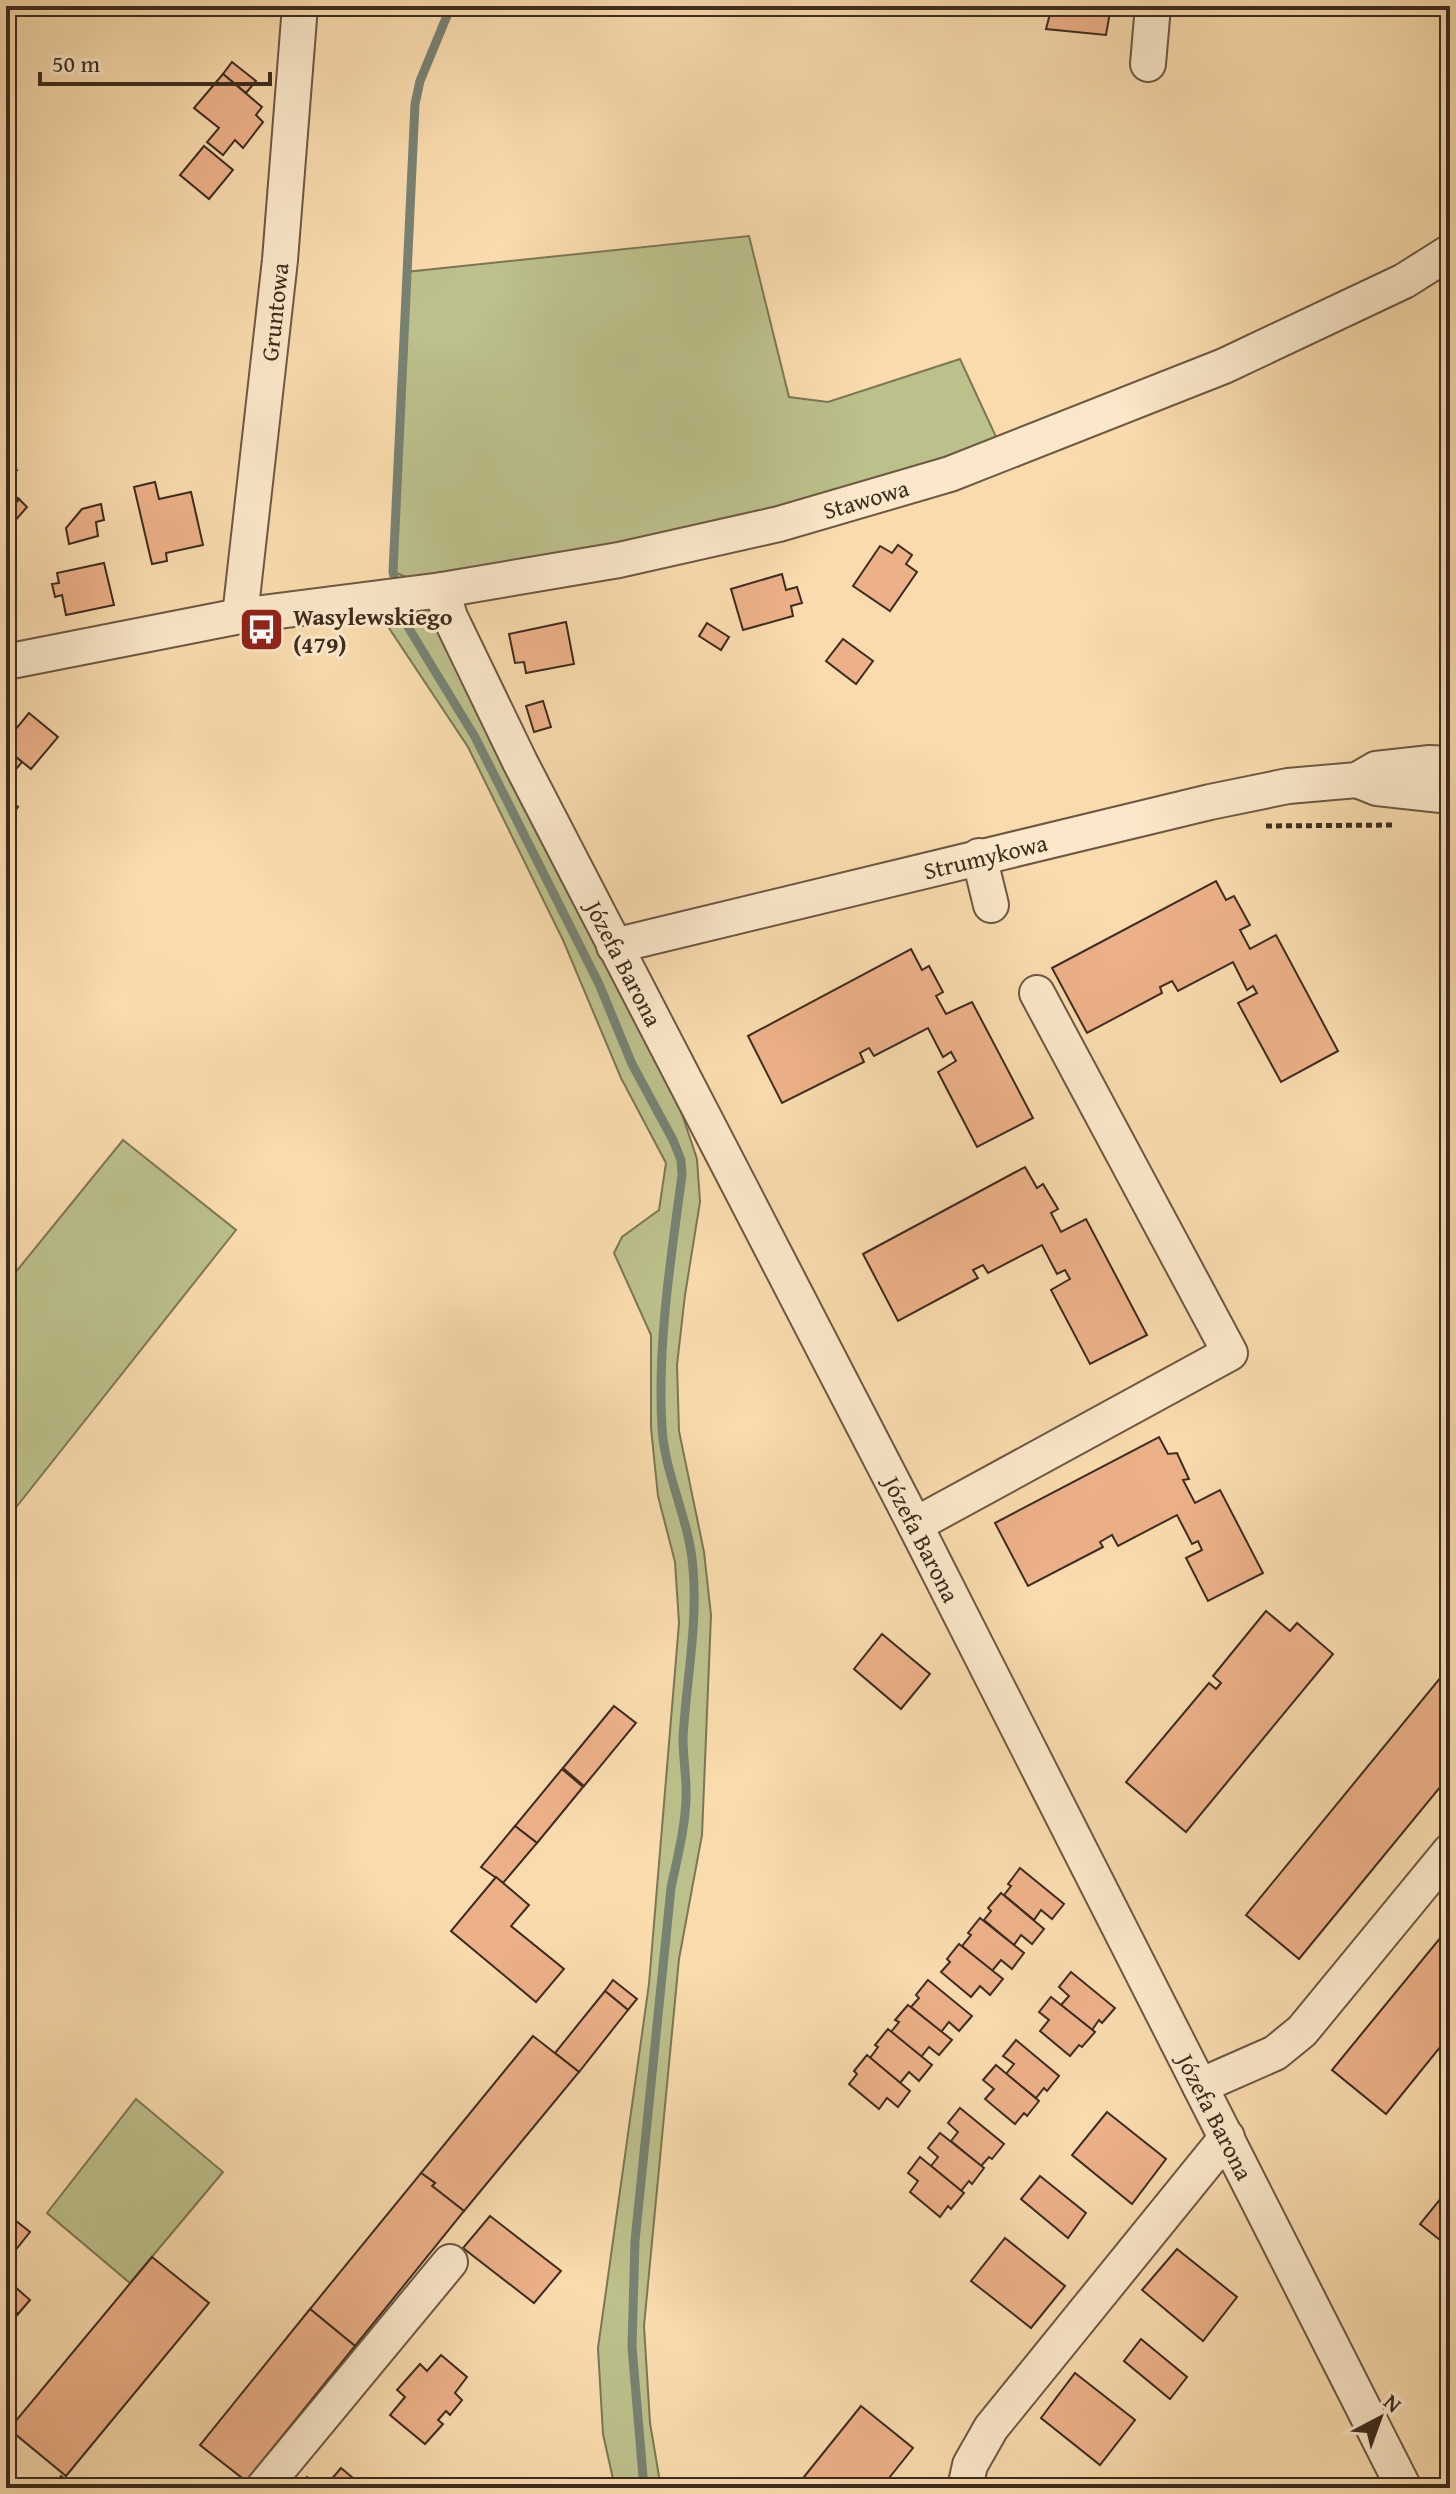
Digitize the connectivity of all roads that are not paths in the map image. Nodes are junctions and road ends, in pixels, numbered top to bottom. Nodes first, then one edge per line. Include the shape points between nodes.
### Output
1 (300, 6) edge
2 (1153, 6) edge
3 (1148, 64) dead end
4 (1450, 252) edge
5 (442, 590) junction
6 (240, 616) junction
7 (6, 662) edge
8 (1450, 764) edge
9 (1357, 780) junction
10 (1450, 796) edge
11 (979, 856) junction
12 (991, 905) dead end
13 (614, 946) junction
14 (1037, 993) dead end
15 (915, 1525) junction
16 (1450, 1851) edge
17 (1200, 2086) junction
18 (1227, 2137) junction
19 (450, 2262) dead end
20 (972, 2480) edge
21 (263, 2488) edge
22 (1404, 2488) edge

1 - 6 street, Gruntowa via 280,260
2 - 3 street
4 - 5 street, Stawowa via 1404,281 1224,366 950,474 779,524 619,560
5 - 6 street, Stawowa
5 - 13 street, Józefa Barona via 450,617
6 - 7 street, Stawowa
8 - 9 street, Strumykowa via 1376,769
9 - 10 street, Strumykowa via 1377,788
9 - 11 street, Strumykowa via 1288,786
11 - 12 street
11 - 13 street, Strumykowa
13 - 15 street, Józefa Barona
14 - 15 street via 1230,1353
15 - 17 street, Józefa Barona
16 - 17 street via 1302,2031 1275,2053
17 - 18 street, Józefa Barona
18 - 20 street via 991,2428
18 - 22 street, Józefa Barona
19 - 21 street

